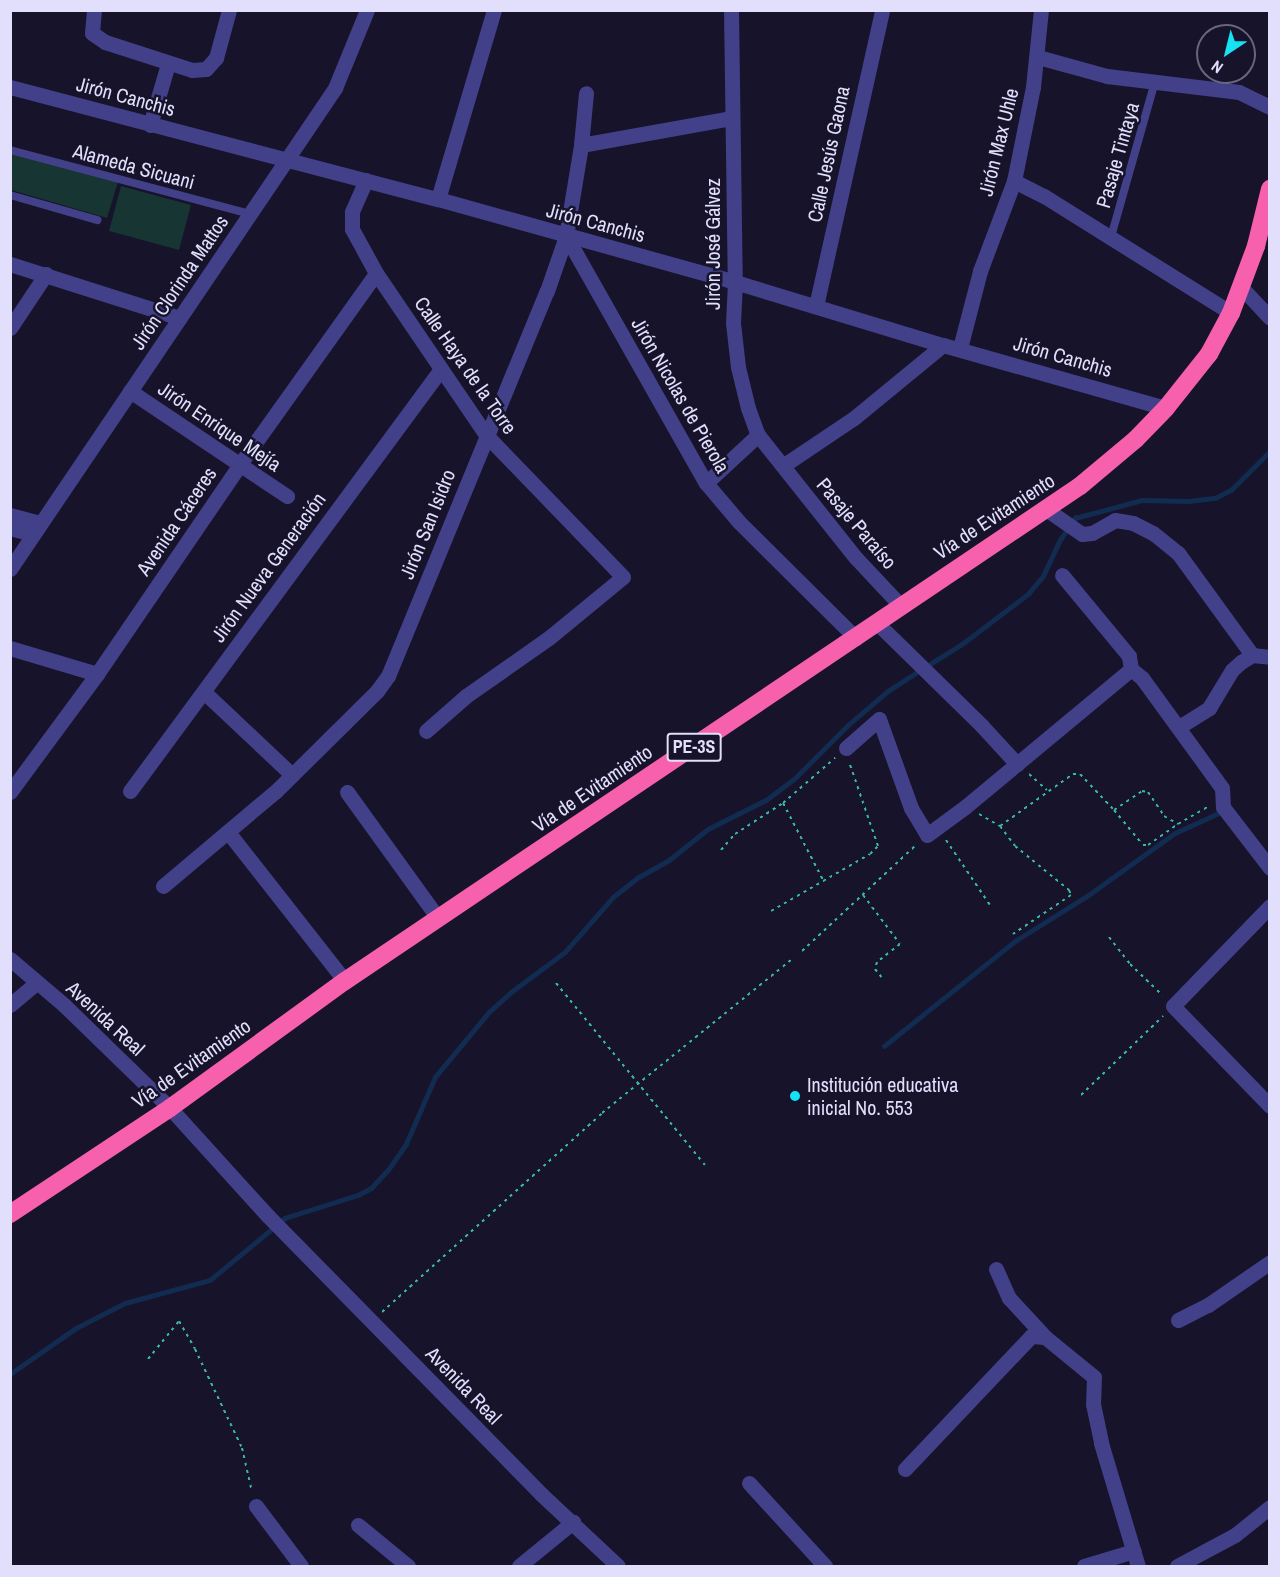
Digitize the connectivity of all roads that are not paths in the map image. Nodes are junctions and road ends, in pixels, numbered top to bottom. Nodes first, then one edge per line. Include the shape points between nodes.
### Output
1 (94, 10) edge
2 (229, 10) edge
3 (368, 10) edge
4 (494, 10) edge
5 (731, 10) edge
6 (882, 10) edge
7 (1041, 10) edge
8 (1038, 57) junction
9 (168, 63) junction
10 (1155, 82) junction
11 (10, 87) edge
12 (586, 93) dead end
13 (1269, 107) edge
14 (731, 118) junction
15 (150, 125) junction
16 (581, 145) junction
17 (10, 150) edge
18 (286, 160) junction
19 (366, 180) junction
20 (1014, 181) junction
21 (1269, 189) edge
22 (10, 195) edge
23 (438, 199) junction
24 (250, 214) junction
25 (97, 220) dead end
26 (566, 236) junction
27 (1111, 237) junction
28 (10, 264) edge
29 (376, 273) junction
30 (46, 274) junction
31 (735, 282) junction
32 (1241, 287) junction
33 (816, 306) junction
34 (1231, 313) junction
35 (180, 318) junction
36 (1269, 318) edge
37 (10, 327) edge
38 (943, 345) junction
39 (960, 348) junction
40 (441, 369) junction
41 (130, 391) junction
42 (1167, 408) junction
43 (486, 435) junction
44 (758, 435) junction
45 (240, 464) junction
46 (784, 465) junction
47 (706, 483) junction
48 (287, 496) dead end
49 (1046, 509) junction
50 (10, 515) edge
51 (10, 528) edge
52 (37, 529) junction
53 (10, 569) edge
54 (1062, 574) dead end
55 (900, 605) junction
56 (878, 624) junction
57 (856, 638) junction
58 (10, 648) edge
59 (1252, 655) junction
60 (1269, 657) edge
61 (1131, 669) junction
62 (97, 674) junction
63 (204, 692) junction
64 (1179, 727) junction
65 (426, 731) dead end
66 (846, 748) road end
67 (1017, 764) junction
68 (292, 775) junction
69 (130, 790) dead end
70 (10, 792) edge
71 (346, 792) dead end
72 (228, 832) junction
73 (1269, 868) edge
74 (163, 886) dead end
75 (1269, 906) edge
76 (438, 918) junction
77 (10, 959) edge
78 (345, 981) junction
79 (37, 982) junction
80 (10, 1005) edge
81 (1269, 1106) edge
82 (170, 1108) junction
83 (10, 1214) edge
84 (1269, 1262) edge
85 (996, 1269) dead end
86 (1178, 1320) dead end
87 (1044, 1337) junction
88 (905, 1469) dead end
89 (749, 1483) dead end
90 (256, 1506) road end
91 (1269, 1507) edge
92 (573, 1522) junction
93 (358, 1525) dead end
94 (1134, 1551) junction
95 (301, 1566) edge
96 (408, 1566) edge
97 (519, 1566) edge
98 (618, 1566) edge
99 (825, 1566) edge
100 (1084, 1566) edge
101 (1138, 1566) edge
102 (1177, 1566) edge

1 - 9 street via 92,33 105,42
2 - 9 street via 216,58 206,69 192,70
3 - 18 street, Jirón Clorinda Mattos via 335,88
4 - 23 street
5 - 14 street, Jirón José Gálvez
6 - 33 street, Calle Jesús Gaona
7 - 8 street, Jirón Max Uhle
8 - 10 street via 1107,76
8 - 20 street, Jirón Max Uhle
9 - 15 street
10 - 13 street via 1239,92
10 - 27 lane, Pasaje Tintaya
11 - 15 street, Jirón Canchis
12 - 16 street, Jirón San Isidro
14 - 16 street
14 - 31 street, Jirón José Gálvez
15 - 18 street, Jirón Canchis
16 - 26 street, Jirón San Isidro
17 - 24 lane, Alameda Sicuani
18 - 19 street, Jirón Canchis
18 - 24 street, Jirón Clorinda Mattos
19 - 23 street, Jirón Canchis
19 - 29 street, Calle Haya de la Torre via 352,212 352,229
20 - 27 street
20 - 39 street, Jirón Max Uhle via 980,271
21 - 32 highway, Vía de Evitamiento / PE-3S via 1256,246
22 - 25 lane
23 - 26 street, Jirón Canchis
24 - 35 street, Jirón Clorinda Mattos
26 - 31 street, Jirón Canchis
26 - 43 street, Jirón San Isidro
26 - 47 street, Jirón Nicolas de Pierola
27 - 34 street
28 - 30 street
29 - 40 street, Calle Haya de la Torre
29 - 45 street, Avenida Cáceres
30 - 35 street
30 - 37 street
31 - 33 street, Jirón Canchis
31 - 44 street, Jirón José Gálvez via 733,323 738,367
32 - 34 highway, Vía de Evitamiento / PE-3S
32 - 36 street
33 - 38 street, Jirón Canchis
34 - 42 highway, Vía de Evitamiento / PE-3S via 1209,354
35 - 41 street, Jirón Clorinda Mattos
38 - 39 street, Jirón Canchis
38 - 46 street via 854,418
39 - 42 street, Jirón Canchis
40 - 43 street, Calle Haya de la Torre
40 - 63 street, Jirón Nueva Generación
41 - 45 street, Jirón Enrique Mejía
41 - 52 street, Jirón Clorinda Mattos
42 - 49 highway, Vía de Evitamiento / PE-3S via 1089,479
43 - 65 street, Calle Haya de la Torre via 623,577
43 - 68 street, Jirón San Isidro via 388,676
44 - 46 street, Jirón José Gálvez
44 - 47 street
45 - 48 street, Jirón Enrique Mejía
45 - 62 street, Avenida Cáceres
46 - 55 street, Pasaje Paraíso via 856,558
47 - 57 street, Jirón Nicolas de Pierola via 739,522
49 - 55 highway, Vía de Evitamiento / PE-3S
49 - 59 street via 1082,534 1115,520 1153,533 1178,553
50 - 52 street
51 - 52 street
52 - 53 street, Jirón Clorinda Mattos
54 - 61 street via 1129,656
55 - 56 highway, Vía de Evitamiento / PE-3S
56 - 57 highway, Vía de Evitamiento / PE-3S
56 - 67 street
57 - 76 highway, Vía de Evitamiento / PE-3S
58 - 62 street
59 - 60 street
59 - 64 street via 1232,670 1209,708
61 - 64 street
61 - 67 street
62 - 70 street, Avenida Cáceres
63 - 68 street
63 - 69 street, Jirón Nueva Generación
64 - 73 street via 1222,788 1225,806
66 - 67 street via 879,719 911,808 932,831
68 - 72 street, Jirón San Isidro
71 - 76 street
72 - 74 street, Jirón San Isidro
72 - 78 street
75 - 81 street via 1173,1006
76 - 78 highway, Vía de Evitamiento / PE-3S
77 - 79 street, Avenida Real
78 - 82 highway, Vía de Evitamiento / PE-3S
79 - 80 street
79 - 82 street, Avenida Real
82 - 83 highway, Vía de Evitamiento / PE-3S
82 - 92 street, Avenida Real via 268,1216
84 - 86 street via 1208,1305
85 - 87 street via 1009,1298
87 - 88 street via 1031,1336
87 - 94 street via 1094,1377 1093,1404 1101,1443
89 - 99 street
90 - 95 street
91 - 102 street via 1235,1535
92 - 97 street
92 - 98 street, Avenida Real
93 - 96 street
94 - 100 street
94 - 101 street

